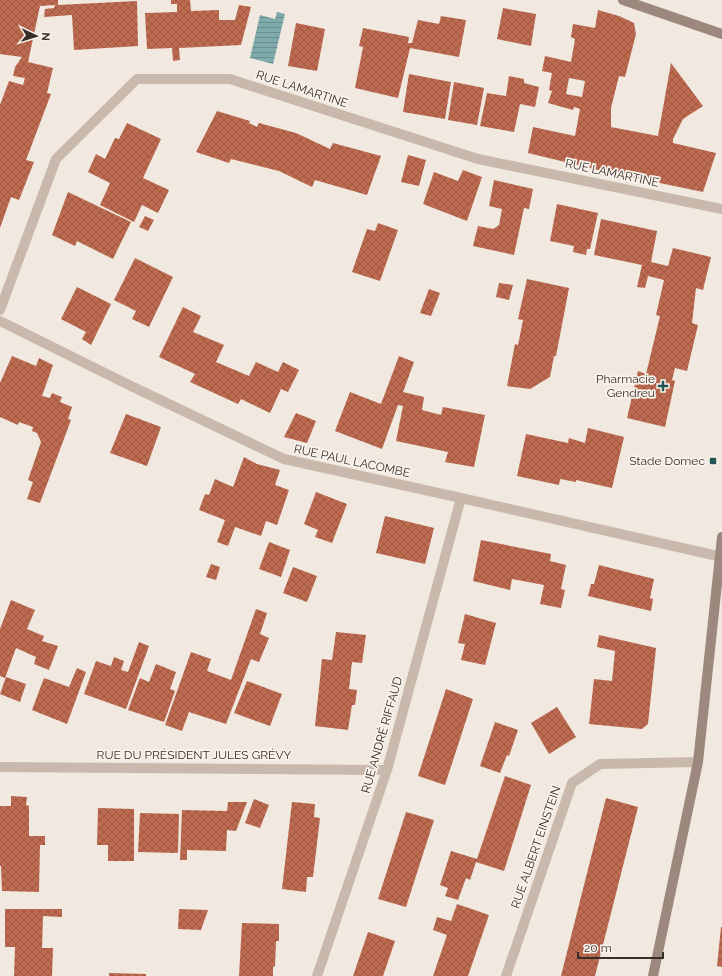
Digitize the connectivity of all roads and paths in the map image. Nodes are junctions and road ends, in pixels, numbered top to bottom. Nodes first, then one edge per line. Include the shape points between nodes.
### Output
1 (622, 0) edge
2 (722, 34) edge
3 (722, 209) edge
4 (0, 310) edge
5 (0, 321) edge
6 (461, 498) junction
7 (722, 537) edge
8 (721, 557) edge
9 (698, 762) junction
10 (0, 767) edge
11 (387, 770) junction
12 (317, 976) edge
13 (506, 976) edge
14 (653, 976) edge

1 - 2 street
3 - 4 street, RUE LAMARTINE via 478,159 230,79 136,79 56,159
5 - 6 street, RUE PAUL LACOMBE via 284,459
6 - 8 street, RUE PAUL LACOMBE
6 - 11 street, RUE ANDRÉ RIFFAUD
7 - 8 street
8 - 9 street
9 - 13 street, RUE ALBERT EINSTEIN via 600,764 572,783
9 - 14 street
10 - 11 street, RUE DU PRÉSIDENT JULES GRÉVY
11 - 12 street, RUE ANDRÉ RIFFAUD

